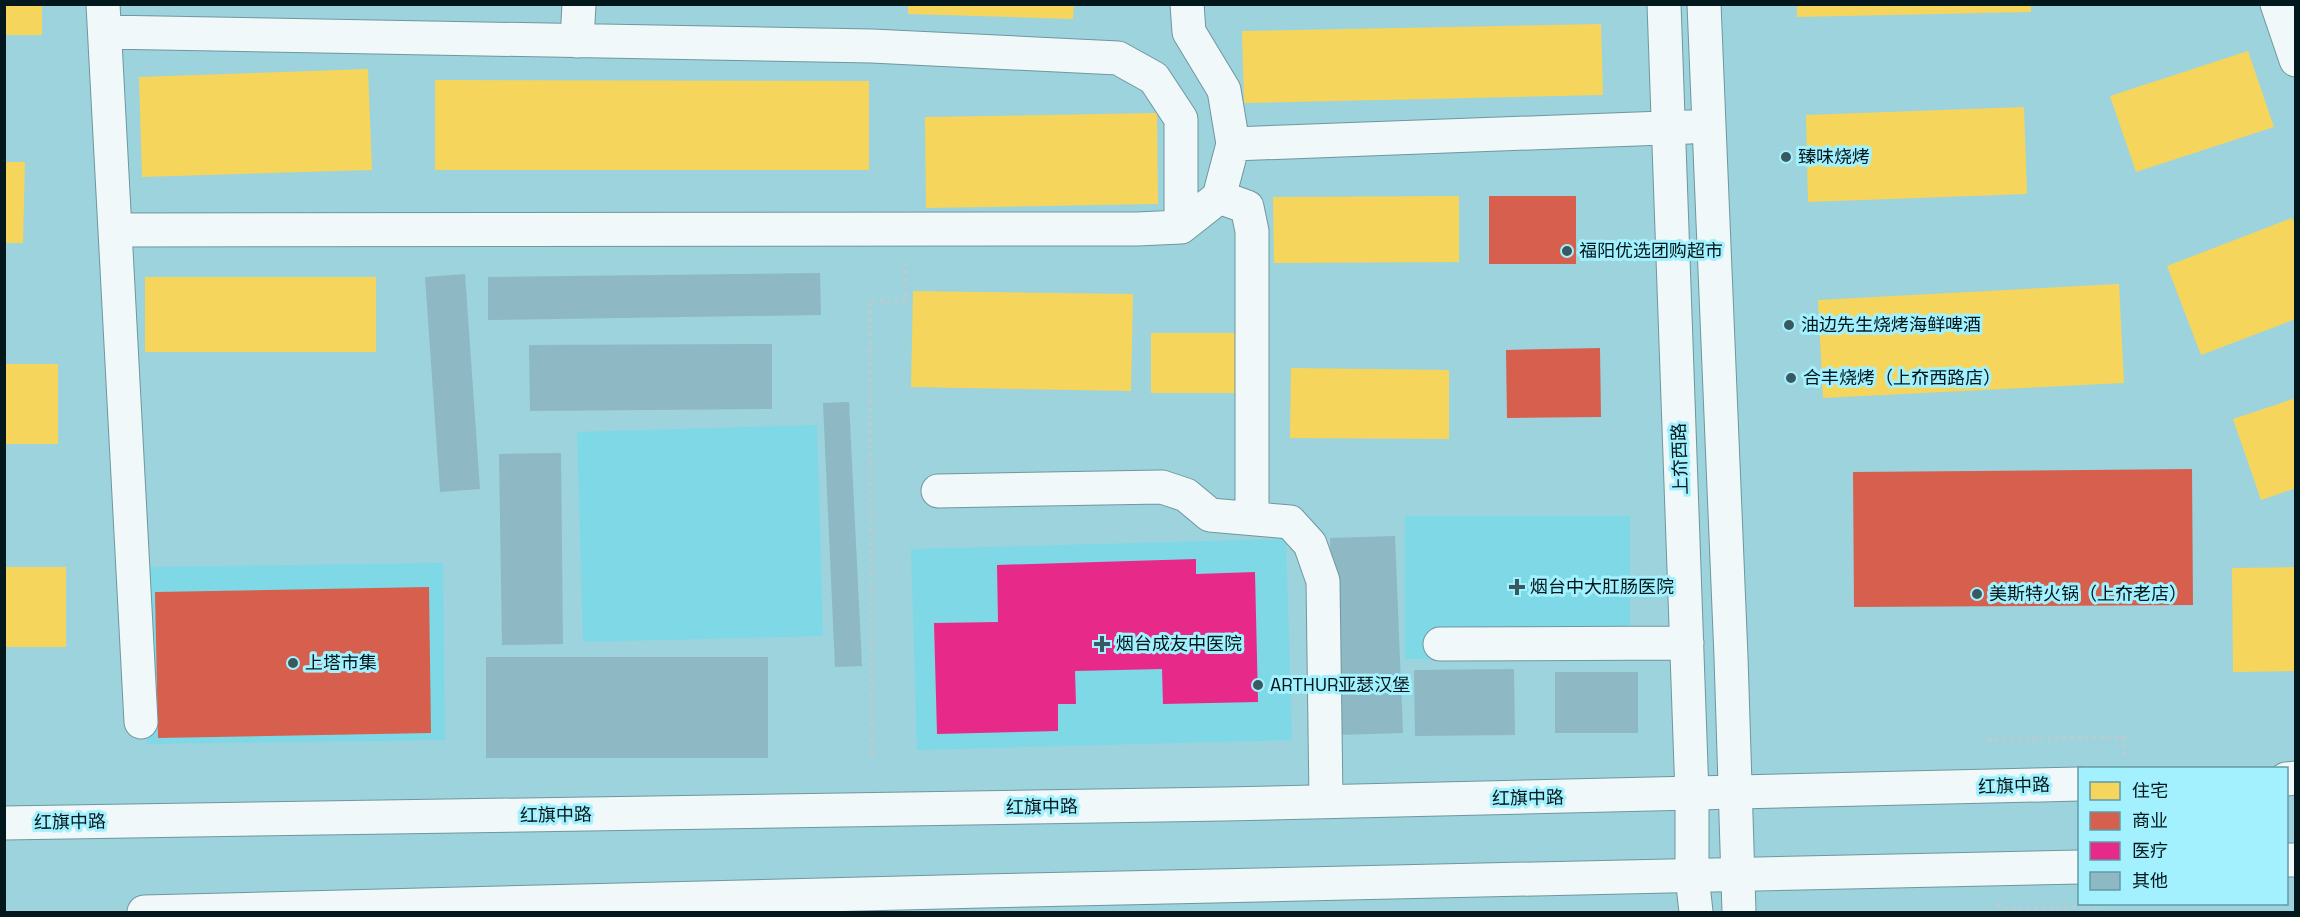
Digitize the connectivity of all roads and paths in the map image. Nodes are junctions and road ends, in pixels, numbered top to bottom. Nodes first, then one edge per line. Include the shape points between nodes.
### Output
1 (579, 4) edge
2 (1187, 4) edge
3 (1664, 4) edge
4 (1704, 4) edge
5 (2277, 4) edge
6 (104, 18) edge
7 (577, 40) junction
8 (2295, 60) edge
9 (1709, 126) junction
10 (1668, 129) junction
11 (1233, 144) junction
12 (1219, 197) junction
13 (1181, 227) junction
14 (116, 230) junction
15 (905, 256) dead end
16 (938, 491) dead end
17 (1252, 518) junction
18 (1687, 643) junction
19 (1440, 644) dead end
20 (141, 722) dead end
21 (1988, 740) dead end
22 (2124, 754) dead end
23 (872, 756) dead end
24 (2078, 784) edge
25 (1736, 794) junction
26 (1692, 795) junction
27 (1326, 801) junction
28 (4, 823) edge
29 (2078, 867) edge
30 (1738, 875) junction
31 (1692, 876) junction
32 (974, 902) edge
33 (1994, 904) dead end
34 (2097, 905) edge
35 (144, 912) edge
36 (209, 912) edge
37 (1696, 912) edge
38 (1739, 912) edge

1 - 7 street
2 - 11 street via 1189,32 1224,90
3 - 10 street, 上夼西路
4 - 9 street
5 - 8 street
6 - 7 street
6 - 14 street
7 - 13 street via 872,46 1118,58 1154,78 1181,119
9 - 10 street
9 - 25 street
10 - 11 street
10 - 18 street, 上夼西路
11 - 12 street
12 - 13 street
12 - 17 street via 1247,207 1252,231
13 - 14 street
14 - 20 street
15 - 23 path via 905,301 870,301
16 - 17 street via 1162,487 1186,495 1209,515
17 - 27 street via 1290,522 1310,544 1323,581
18 - 19 street
18 - 26 street, 上夼西路
21 - 22 path via 2123,737
24 - 25 street, 红旗中路
25 - 26 street, 红旗中路
25 - 30 street
26 - 27 street, 红旗中路
26 - 31 street, 上夼西路
27 - 28 street, 红旗中路
29 - 30 street
30 - 31 street
30 - 38 street
31 - 32 street
31 - 37 street, 上夼西路
32 - 36 street
33 - 34 path via 2007,909
35 - 36 street

